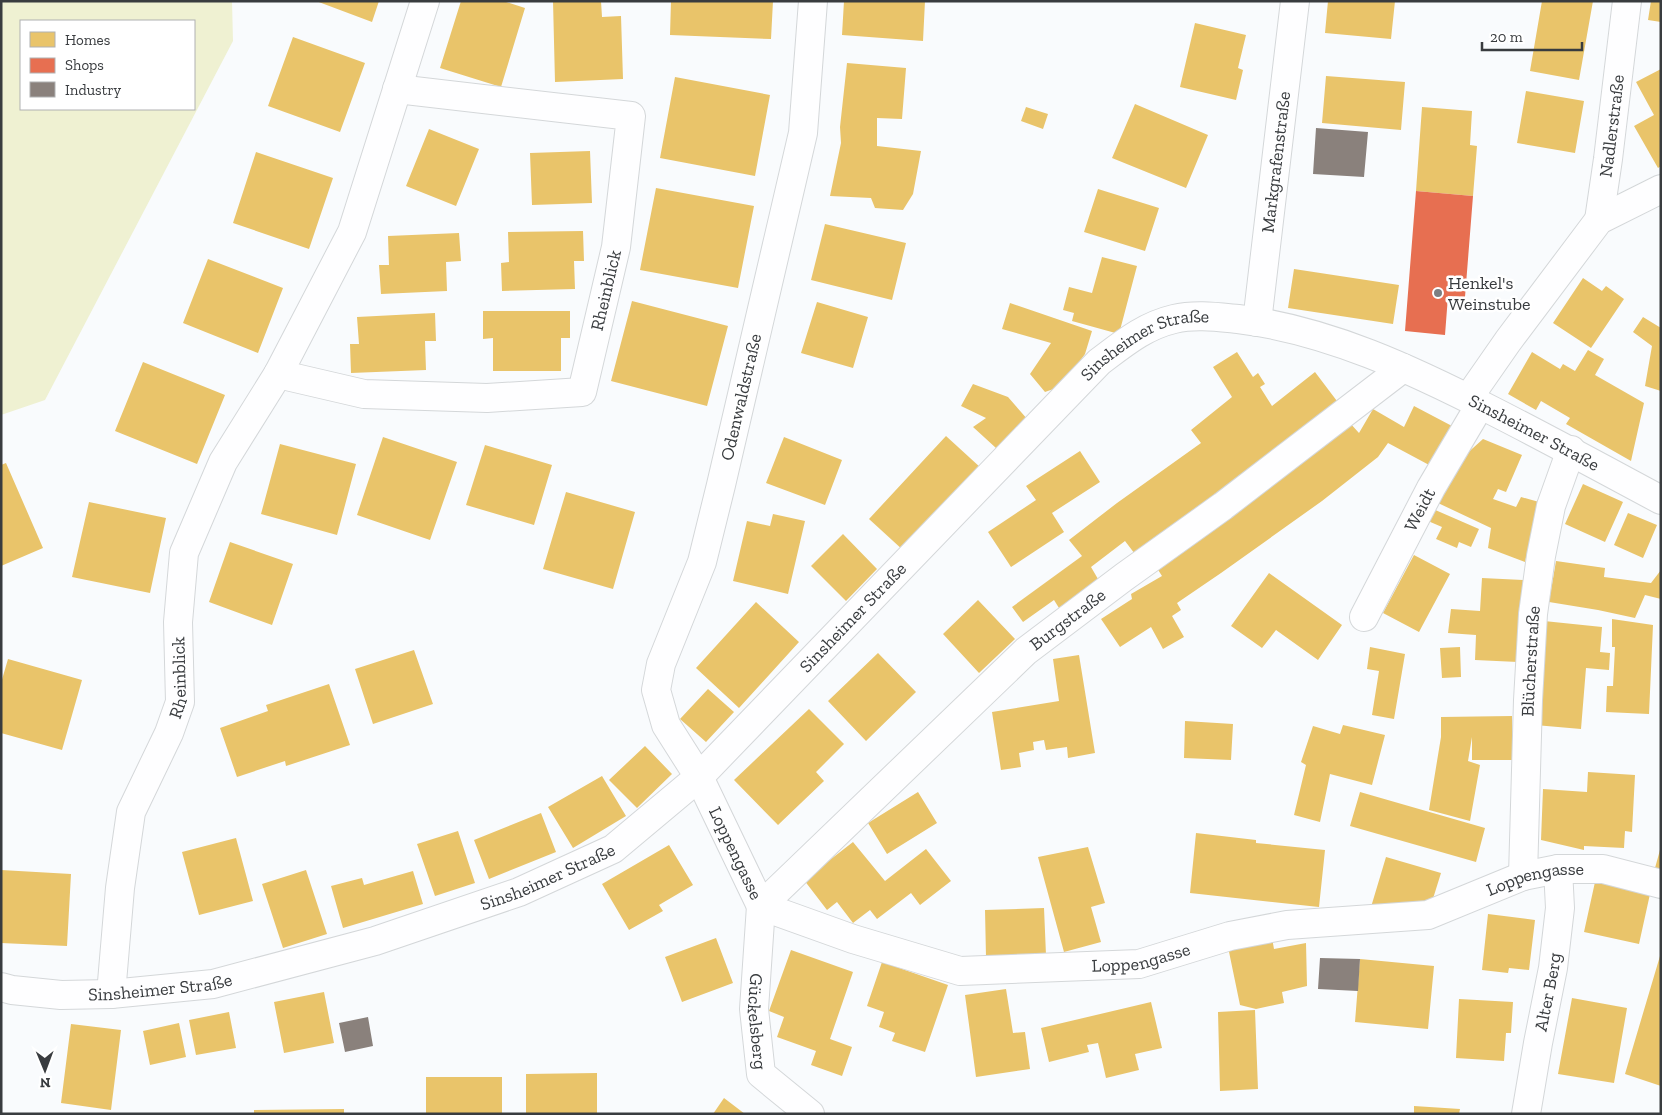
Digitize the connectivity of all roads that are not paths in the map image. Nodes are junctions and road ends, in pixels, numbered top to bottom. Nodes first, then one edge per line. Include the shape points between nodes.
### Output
1 (425, 1) edge
2 (813, 1) edge
3 (1295, 1) edge
4 (1627, 1) edge
5 (397, 89) junction
6 (1661, 189) edge
7 (1599, 220) junction
8 (1258, 322) junction
9 (1403, 368) junction
10 (278, 374) junction
11 (1475, 401) junction
12 (1571, 450) junction
13 (1661, 500) edge
14 (1364, 617) dead end
15 (699, 777) junction
16 (1558, 869) junction
17 (1523, 876) junction
18 (1661, 884) edge
19 (761, 906) junction
20 (1, 987) edge
21 (111, 994) junction
22 (810, 1114) edge
23 (1526, 1114) edge

1 - 5 street, Rheinblick
2 - 15 street, Odenwaldstraße via 803,133 702,562 661,664 656,690 666,725
3 - 8 street, Markgrafenstraße
4 - 7 street, Nadlerstraße
5 - 10 street, Rheinblick via 352,232
5 - 10 street, Rheinblick via 631,116 616,247 582,392 487,398 364,394
6 - 7 street
7 - 11 street via 1508,341
8 - 9 street, Sinsheimer Straße via 1323,337
8 - 15 street, Sinsheimer Straße via 1209,316 1174,319 1142,330 1099,362
9 - 11 street, Sinsheimer Straße
9 - 19 street, Burgstraße via 1026,651
10 - 21 street, Rheinblick via 223,462 184,553 178,622 180,702 170,733 131,812 120,888
11 - 12 street, Sinsheimer Straße
11 - 14 street, Weidt
12 - 13 street, Sinsheimer Straße
12 - 17 street, Blücherstraße via 1551,506 1533,614 1524,776
15 - 19 street, Loppengasse
15 - 21 street, Sinsheimer Straße via 613,849 519,892 375,941 213,984
16 - 17 street, Loppengasse
16 - 18 street, Loppengasse via 1603,869
16 - 23 street, Alter Berg via 1560,908 1553,968
17 - 19 street, Loppengasse via 1428,915 1287,925 1230,936 1139,964 1064,967 960,971 853,940
19 - 22 street, Gückelsberg via 754,1009 761,1074
20 - 21 street, Sinsheimer Straße via 62,995

